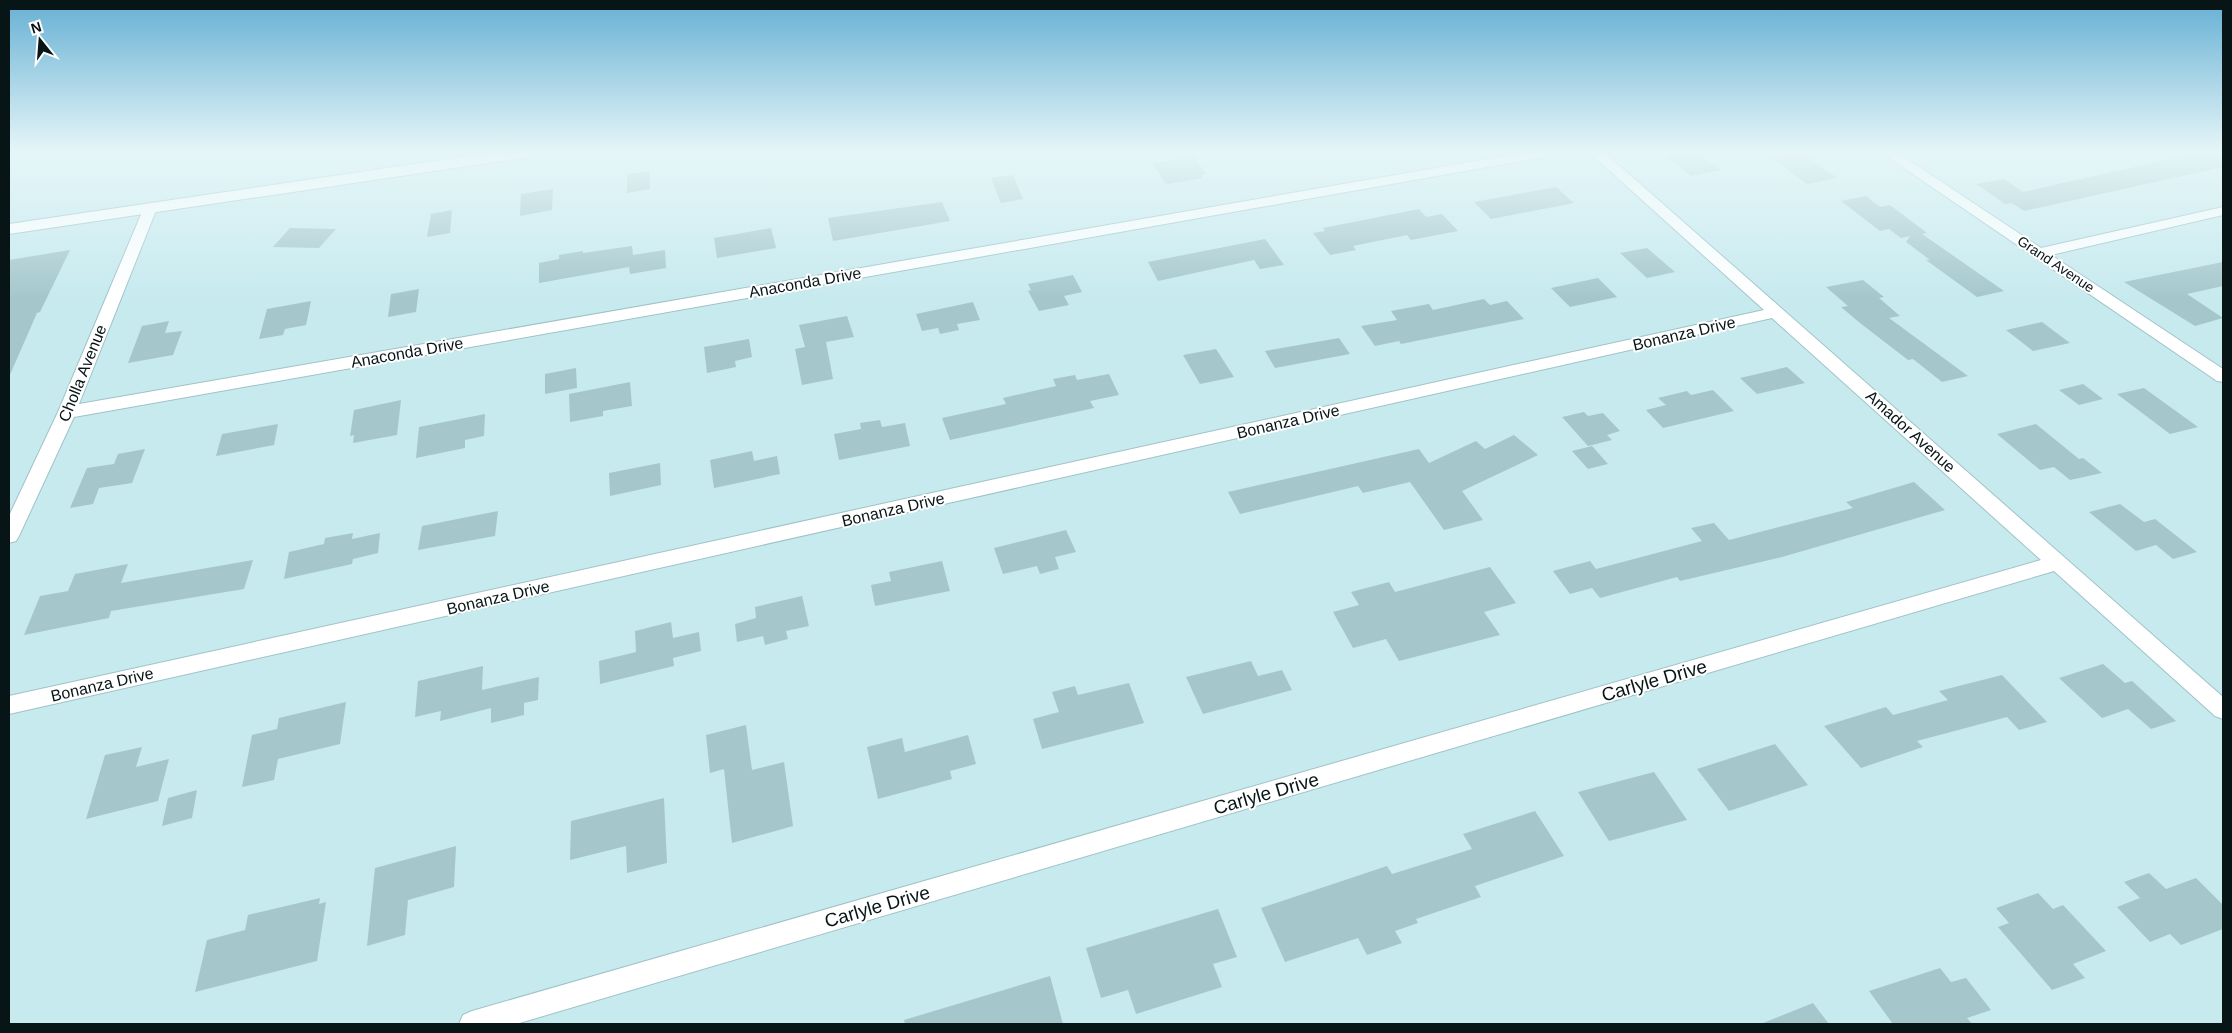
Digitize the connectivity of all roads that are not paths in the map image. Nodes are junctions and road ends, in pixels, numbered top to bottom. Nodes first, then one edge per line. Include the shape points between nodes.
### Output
1 (196, 201) edge
2 (1269, 201) edge
3 (1652, 201) edge
4 (1962, 201) edge
5 (150, 208) junction
6 (2223, 211) edge
7 (9, 229) edge
8 (2040, 253) junction
9 (1777, 312) junction
10 (2223, 377) edge
11 (67, 412) junction
12 (9, 536) edge
13 (2059, 562) junction
14 (9, 705) edge
15 (2223, 710) edge
16 (472, 1024) edge

1 - 5 street
2 - 11 street, Anaconda Drive
3 - 9 street, Amador Avenue
4 - 8 street, Grand Avenue
5 - 7 street
5 - 11 street, Cholla Avenue
6 - 8 street
8 - 10 street, Grand Avenue
9 - 13 street, Amador Avenue
9 - 14 street, Bonanza Drive
11 - 12 street, Cholla Avenue
13 - 15 street, Amador Avenue
13 - 16 street, Carlyle Drive

